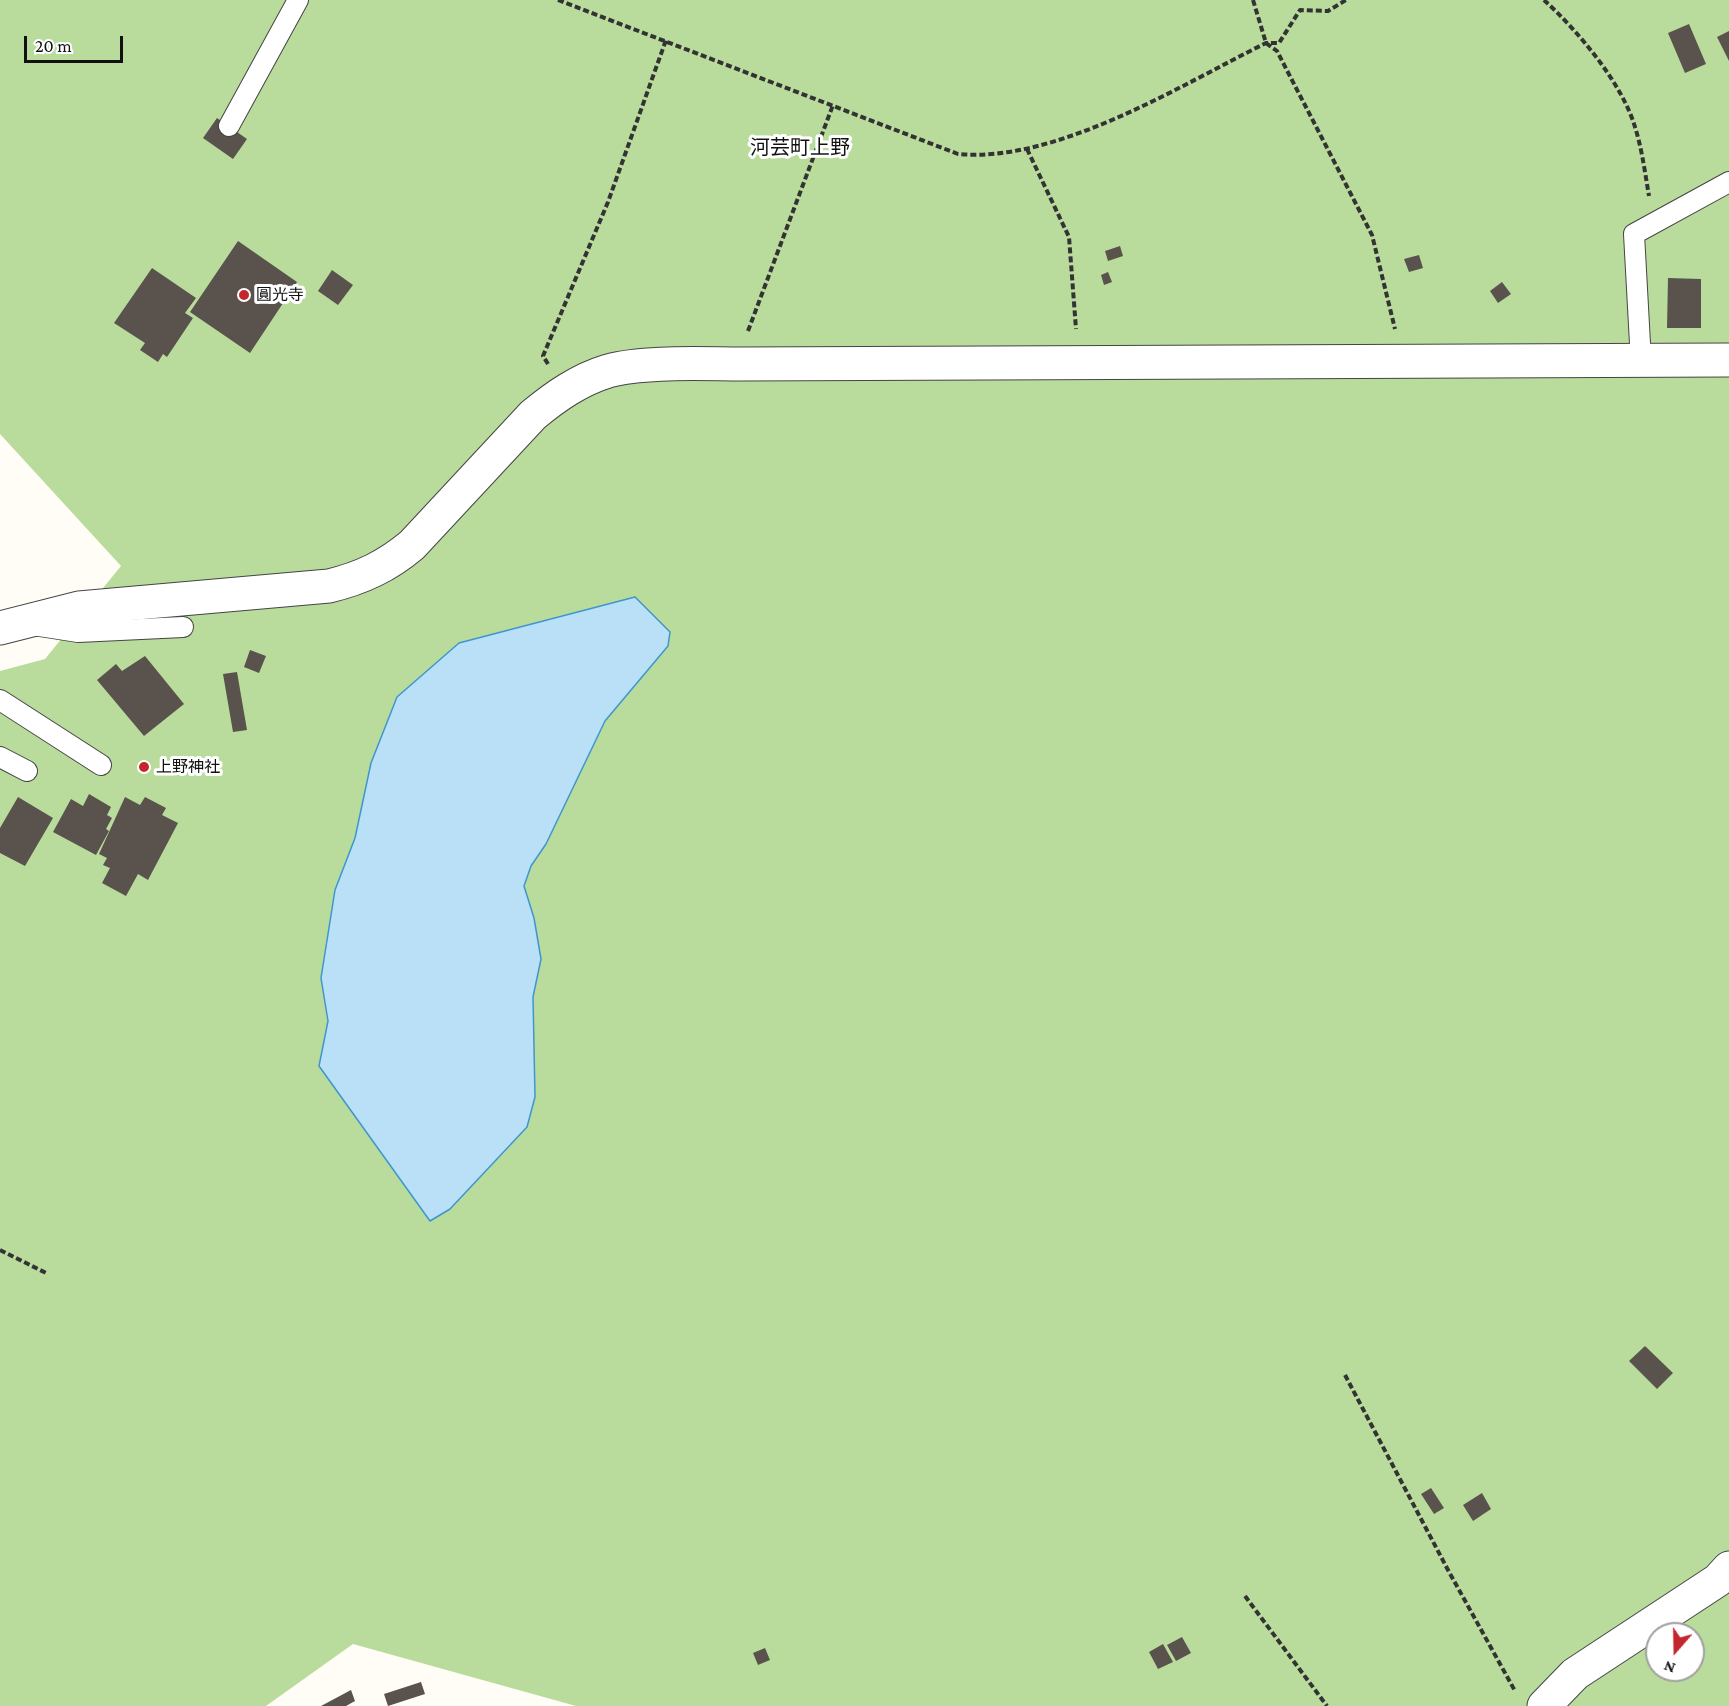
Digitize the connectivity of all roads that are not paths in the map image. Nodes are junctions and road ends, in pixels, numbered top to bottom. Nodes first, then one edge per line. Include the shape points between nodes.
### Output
1 (298, 0) edge
2 (229, 126) dead end
3 (1729, 182) edge
4 (1729, 360) edge
5 (1641, 362) junction
6 (11, 624) edge
7 (183, 627) dead end
8 (0, 700) edge
9 (0, 757) edge
10 (101, 765) dead end
11 (27, 771) dead end
12 (1729, 1568) edge
13 (1531, 1700) edge

1 - 2 lane
3 - 5 lane via 1634,234
4 - 5 street
5 - 6 street via 741,364 609,371 565,390 533,415 412,545 391,563 356,579 329,586 79,608
6 - 7 lane via 78,632
8 - 10 lane
9 - 11 lane
12 - 13 street via 1718,1580

